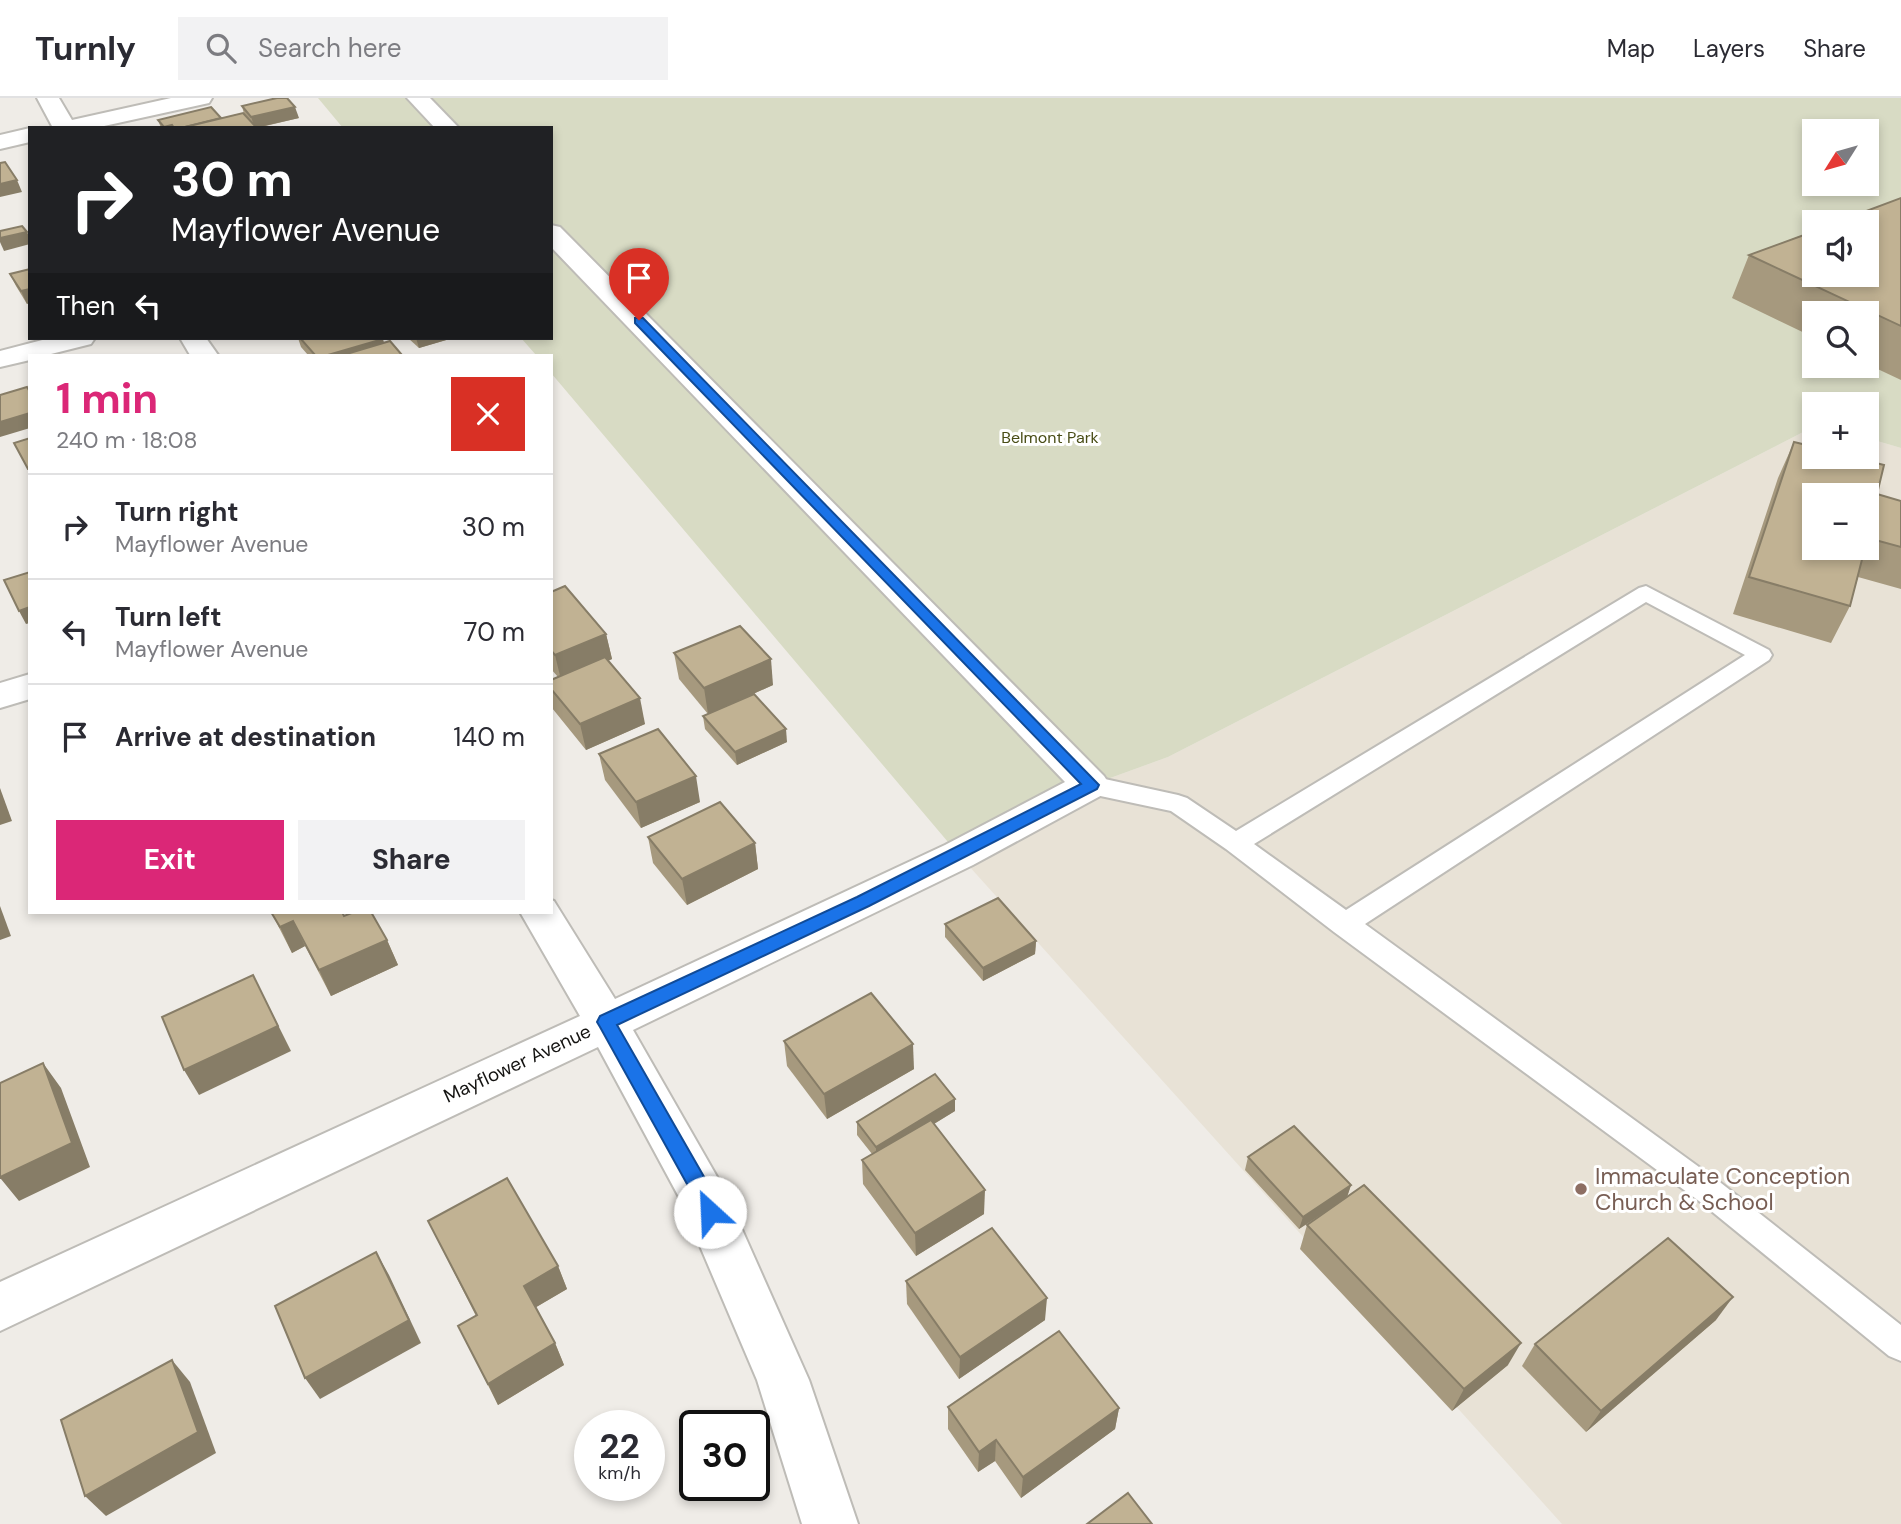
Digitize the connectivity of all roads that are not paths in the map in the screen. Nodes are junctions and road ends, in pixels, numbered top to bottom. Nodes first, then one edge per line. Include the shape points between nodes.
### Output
1 (48, 98) edge
2 (201, 98) edge
3 (418, 98) edge
4 (64, 126) edge
5 (74, 126) edge
6 (446, 126) edge
7 (28, 135) edge
8 (0, 142) edge
9 (553, 234) edge
10 (73, 340) edge
11 (0, 359) edge
12 (28, 687) edge
13 (0, 696) edge
14 (1091, 785) junction
15 (1235, 843) junction
16 (541, 914) edge
17 (1343, 925) junction
18 (606, 1022) junction
19 (0, 1307) edge
20 (1901, 1345) edge
21 (830, 1524) edge

1 - 4 street
2 - 5 street
3 - 6 street
7 - 8 street
9 - 14 street
10 - 11 street
12 - 13 street
14 - 15 lane via 1178,804
14 - 18 street, Mayflower Avenue via 863,902
15 - 17 lane
15 - 17 lane via 1646,593 1761,655
16 - 18 street
17 - 20 lane via 1710,1192
18 - 19 street, Mayflower Avenue
18 - 21 street via 700,1189 783,1380

